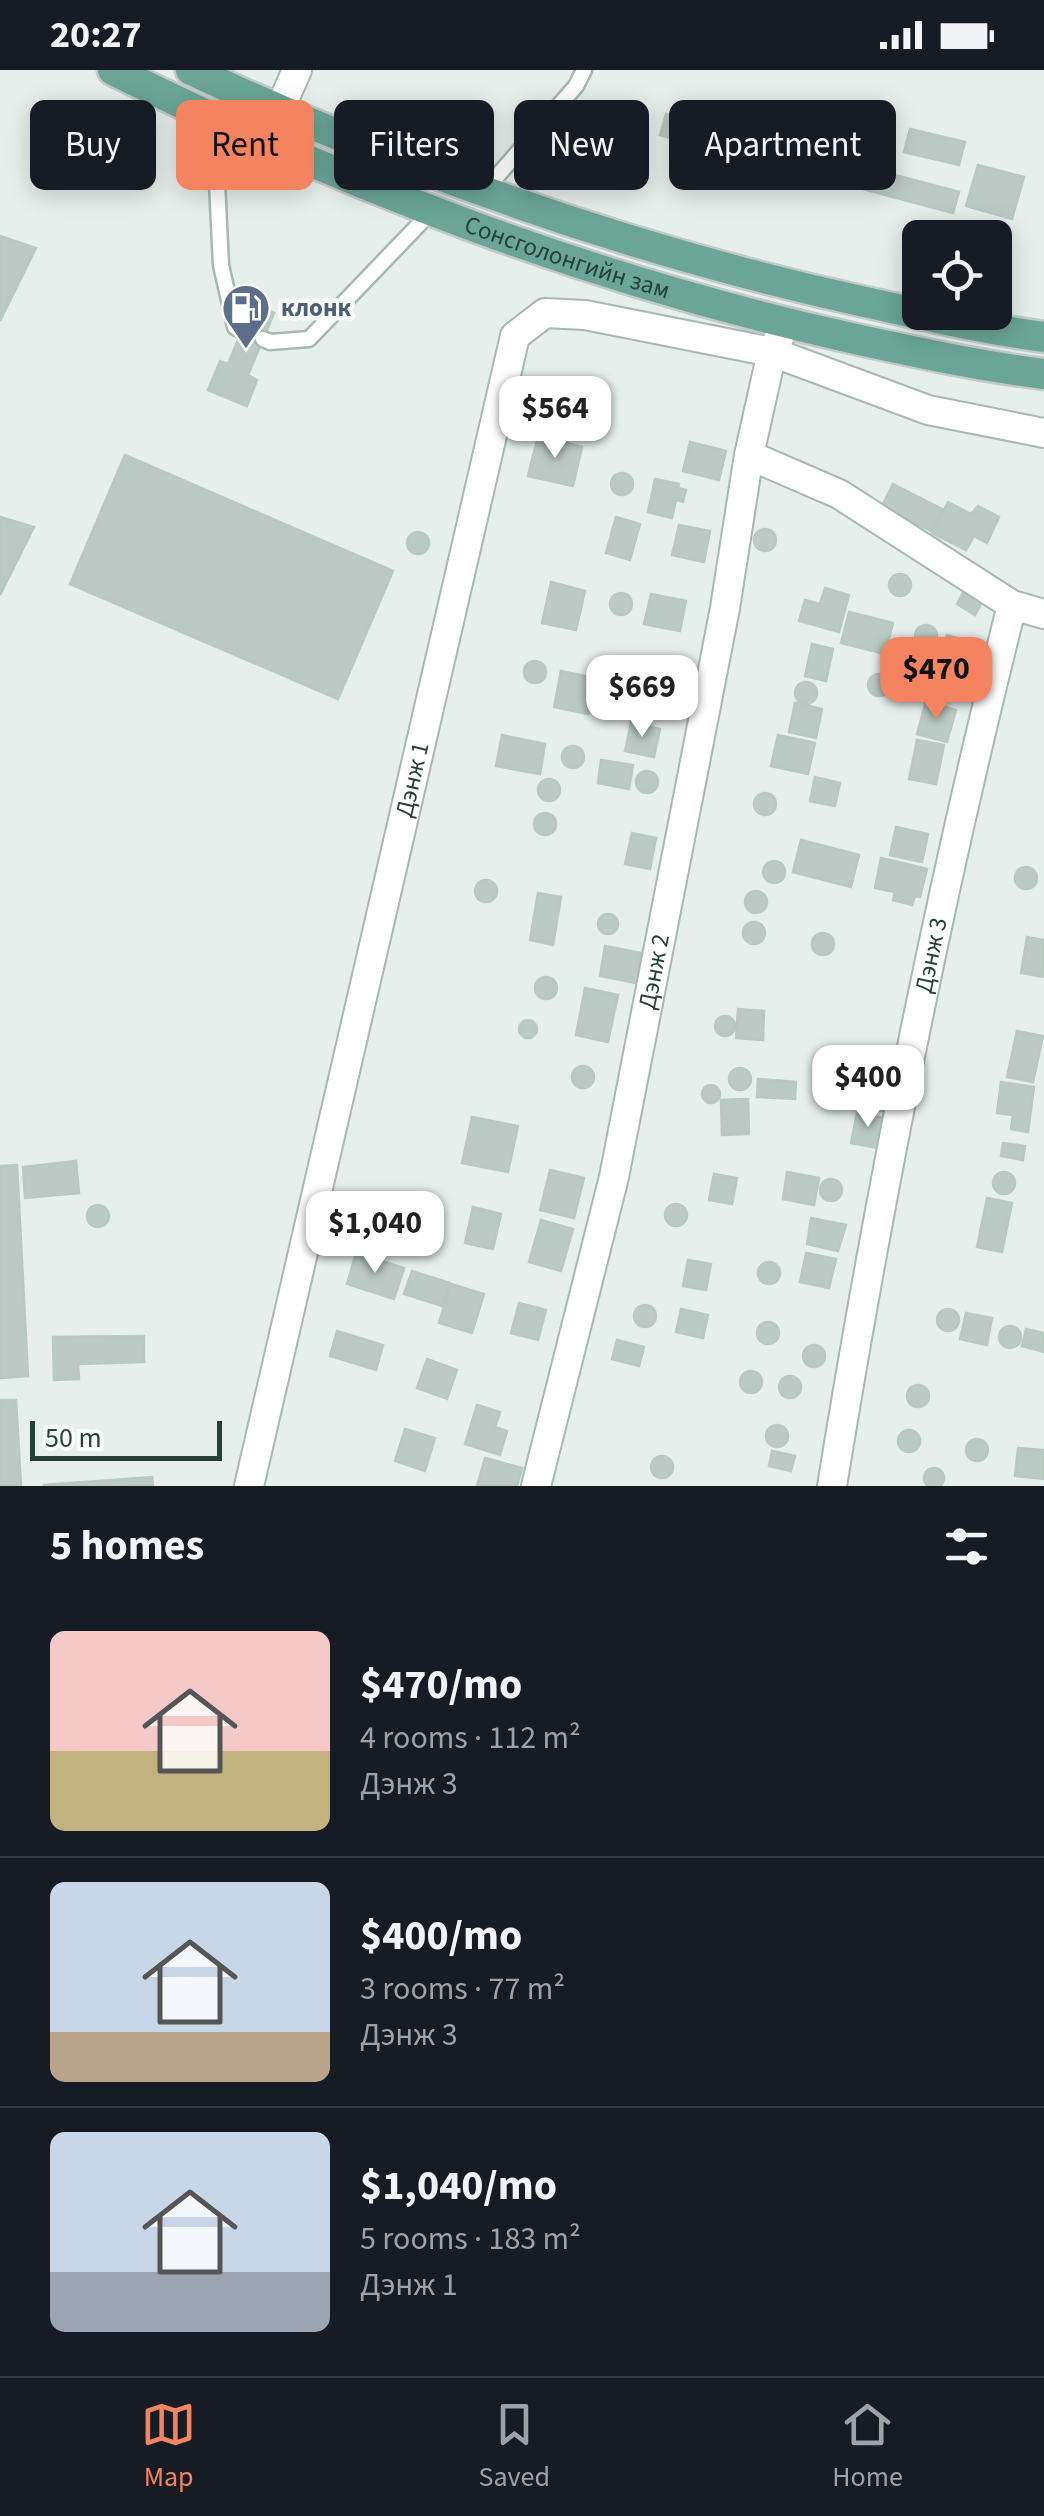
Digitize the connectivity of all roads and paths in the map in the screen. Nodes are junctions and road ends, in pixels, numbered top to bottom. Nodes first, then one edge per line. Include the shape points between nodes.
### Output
1 (113, 70) edge
2 (191, 70) edge
3 (297, 70) edge
4 (584, 70) edge
5 (255, 100) edge
6 (284, 100) edge
7 (176, 101) edge
8 (314, 163) edge
9 (494, 179) edge
10 (217, 190) edge
11 (484, 190) edge
12 (430, 212) junction
13 (786, 324) junction
14 (242, 330) dead end
15 (1044, 337) edge
16 (263, 339) dead end
17 (772, 352) junction
18 (1044, 374) edge
19 (1044, 433) edge
20 (750, 455) junction
21 (1012, 605) junction
22 (1044, 614) edge
23 (249, 1486) edge
24 (536, 1486) edge
25 (832, 1486) edge

1 - 7 main road, Сонсголонгийн зам
2 - 5 main road, Сонсголонгийн зам
3 - 6 street
4 - 9 lane
8 - 12 main road, Сонсголонгийн зам
10 - 14 lane via 221,265 234,327
11 - 15 main road, Сонсголонгийн зам via 694,262
12 - 13 main road, Сонсголонгийн зам via 664,291
12 - 16 lane via 309,338
13 - 17 street, Дэнж 2
13 - 18 main road, Сонсголонгийн зам
17 - 19 street, Дэнж 1 via 928,410
17 - 20 street, Дэнж 2
17 - 23 street, Дэнж 1 via 545,312 516,336
20 - 21 street via 839,494
20 - 24 street, Дэнж 2 via 614,1177
21 - 22 street
21 - 25 street, Дэнж 3 via 864,1290

